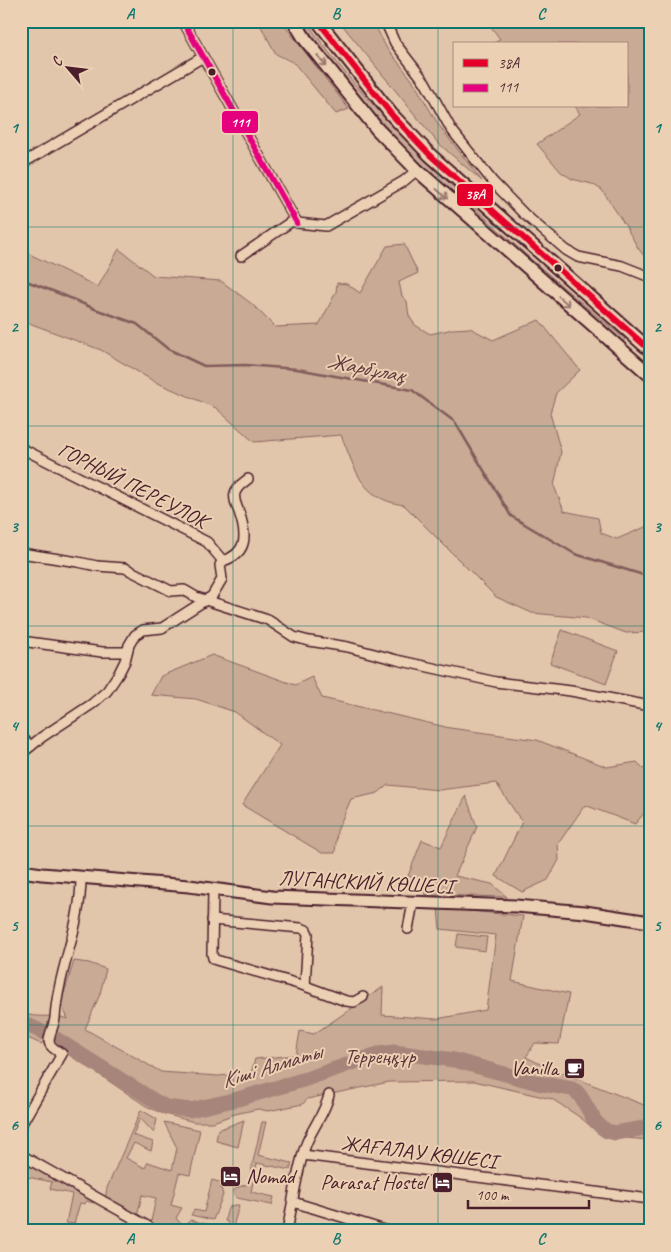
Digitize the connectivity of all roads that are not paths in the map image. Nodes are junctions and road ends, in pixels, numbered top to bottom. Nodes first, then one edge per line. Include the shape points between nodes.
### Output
1 (183, 21) edge
2 (294, 21) edge
3 (318, 21) edge
4 (385, 21) edge
5 (203, 57) junction
6 (21, 164) edge
7 (417, 170) junction
8 (295, 220) junction
9 (241, 256) dead end
10 (650, 277) edge
11 (650, 350) edge
12 (650, 375) edge
13 (21, 448) edge
14 (248, 478) dead end
15 (21, 553) edge
16 (223, 561) junction
17 (206, 600) junction
18 (21, 641) edge
19 (126, 652) junction
20 (650, 706) edge
21 (21, 737) edge
22 (31, 746) junction
23 (21, 754) edge
24 (21, 871) edge
25 (81, 878) junction
26 (213, 889) junction
27 (413, 903) junction
28 (212, 920) junction
29 (650, 922) edge
30 (408, 929) dead end
31 (305, 986) junction
32 (363, 997) dead end
33 (329, 1095) dead end
34 (21, 1125) edge
35 (21, 1154) edge
36 (303, 1155) junction
37 (650, 1199) edge
38 (293, 1202) junction
39 (149, 1227) dead end
40 (287, 1231) edge
41 (388, 1231) edge

1 - 5 street
2 -> 7 main road via 305,40 377,129
3 - 11 main road via 391,114 430,155
4 - 10 street via 395,43 424,82 451,129 493,182 524,214 566,250 578,256 624,266
5 - 6 street
5 - 8 street
7 - 8 street via 404,181 326,226 297,223
7 -> 12 main road
8 - 9 street
13 - 16 street, ГОРНЫЙ ПЕРЕУЛОК via 207,542
14 - 16 street via 240,484 234,500 243,523 242,547 240,552
15 - 17 street via 97,566 120,566 171,591 184,590
16 - 17 street via 220,565 222,579
17 - 19 street via 162,628 135,634
17 - 20 street via 268,620 294,637 309,641 341,645 496,682 571,691
18 - 19 street via 102,652
19 - 22 street via 125,661 107,691
21 - 22 street
22 - 23 street
24 - 25 street, ЛУГАНСКИЙ КӨШЕСІ
25 - 26 street, ЛУГАНСКИЙ КӨШЕСІ
25 - 34 street via 76,925 57,996 51,1035 52,1047 62,1054
26 - 27 street, ЛУГАНСКИЙ КӨШЕСІ via 272,897
26 - 28 street
27 - 29 street, ЛУГАНСКИЙ КӨШЕСІ via 516,906
27 - 30 street
28 - 31 street via 213,958
28 - 31 street via 306,930
31 - 32 street via 346,1001 354,1002
33 - 36 street
35 - 39 street
36 - 37 street, ЖАҒАЛАУ КӨШЕСІ
36 - 38 street
38 - 40 street
38 - 41 street

